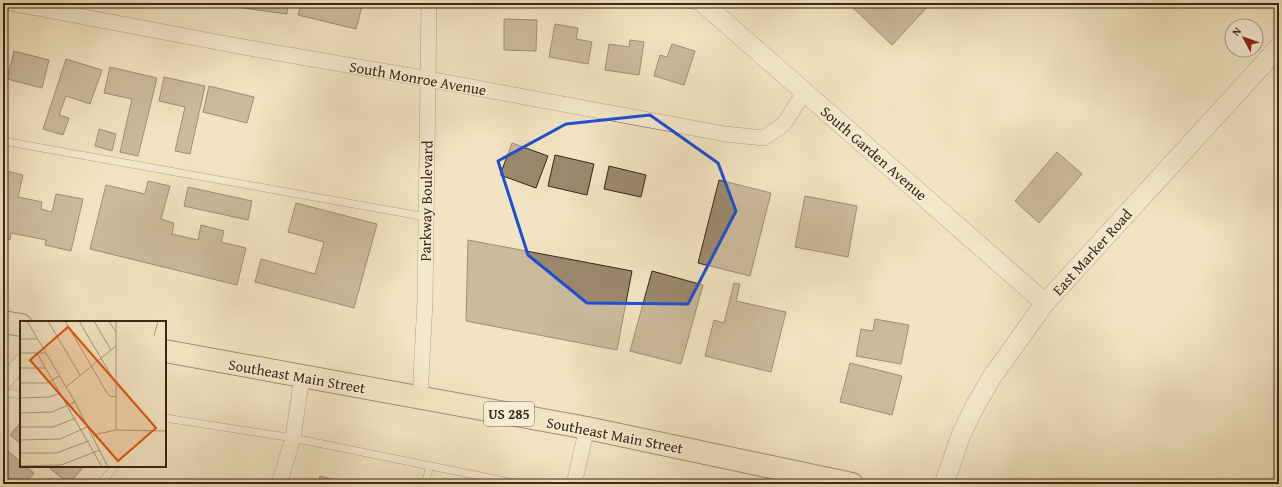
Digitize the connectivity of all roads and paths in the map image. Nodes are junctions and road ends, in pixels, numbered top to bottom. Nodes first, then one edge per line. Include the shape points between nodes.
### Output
1 (10, 3) edge
2 (429, 3) edge
3 (681, 3) edge
4 (706, 5) edge
5 (1279, 47) edge
6 (428, 79) junction
7 (805, 91) junction
8 (3, 140) edge
9 (426, 218) junction
10 (1045, 303) junction
11 (3, 322) edge
12 (20, 325) edge
13 (166, 351) edge
14 (20, 363) edge
15 (302, 376) junction
16 (3, 383) edge
17 (3, 392) edge
18 (20, 395) edge
19 (420, 398) junction
20 (166, 418) edge
21 (587, 428) junction
22 (293, 438) junction
23 (430, 466) junction
24 (114, 467) edge
25 (844, 483) edge
26 (100, 484) edge
27 (279, 484) edge
28 (425, 484) edge
29 (519, 484) edge
30 (574, 484) edge
31 (944, 484) edge

1 - 6 street, South Monroe Avenue
2 - 6 street, Parkway Boulevard
3 - 4 lane
4 - 7 street, South Garden Avenue
5 - 10 street, East Marker Road
6 - 7 street, South Monroe Avenue via 724,134 764,138 784,124
6 - 9 street, Parkway Boulevard
7 - 10 street, South Garden Avenue
8 - 9 lane
9 - 19 street, Parkway Boulevard
10 - 31 street, East Marker Road via 992,377 975,406 961,435
11 - 12 main road
13 - 15 main road, Southeast Main Street / US 285
14 - 16 street
15 - 19 main road, Southeast Main Street / US 285
15 - 22 street
17 - 18 lane
19 - 21 main road, Southeast Main Street / US 285
20 - 22 lane
21 - 25 main road, Southeast Main Street / US 285
21 - 30 street
22 - 23 lane
22 - 27 street
23 - 28 lane
23 - 29 lane
24 - 26 lane

